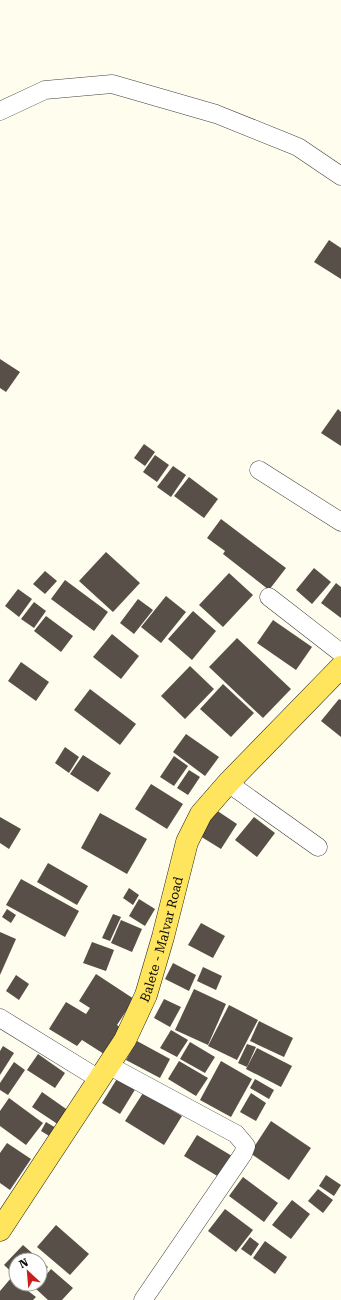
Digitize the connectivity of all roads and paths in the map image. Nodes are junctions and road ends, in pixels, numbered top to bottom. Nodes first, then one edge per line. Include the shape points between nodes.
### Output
1 (0, 111) edge
2 (341, 176) edge
3 (259, 470) dead end
4 (341, 522) edge
5 (269, 597) dead end
6 (341, 653) edge
7 (341, 667) edge
8 (228, 783) junction
9 (318, 847) dead end
10 (0, 1018) edge
11 (104, 1072) junction
12 (0, 1230) edge
13 (143, 1300) edge

1 - 2 street via 45,90 112,84 223,117 298,147
3 - 4 street
5 - 6 street
7 - 8 main road, Balete - Malvar Road
8 - 9 street
8 - 11 main road, Balete - Malvar Road via 201,814 187,842 146,995 125,1040
10 - 11 street
11 - 12 main road, Balete - Malvar Road
11 - 13 street via 236,1134 246,1146

